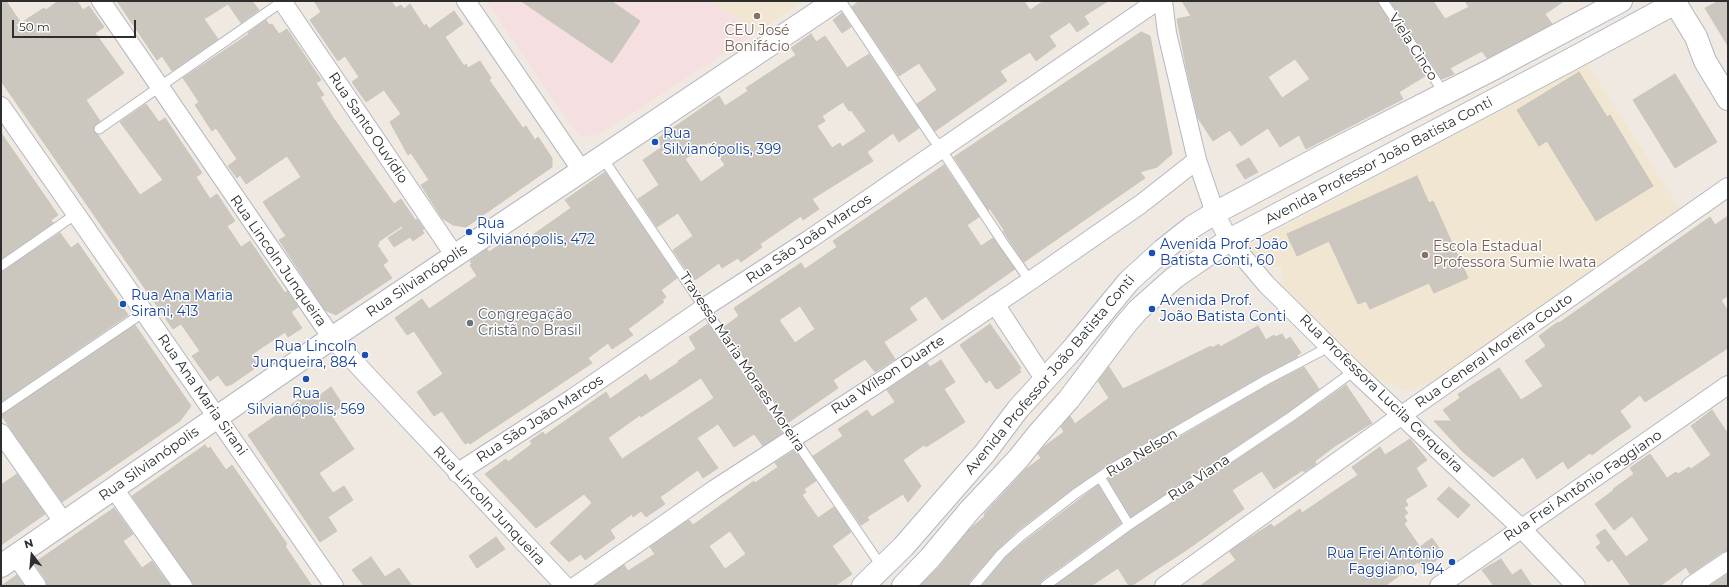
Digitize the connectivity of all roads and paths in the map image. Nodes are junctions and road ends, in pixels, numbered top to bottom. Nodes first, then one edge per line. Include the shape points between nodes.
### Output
1 (101, 1) edge
2 (282, 1) edge
3 (466, 1) edge
4 (835, 1) edge
5 (841, 1) edge
6 (1157, 1) edge
7 (1163, 1) edge
8 (1383, 1) edge
9 (1621, 1) edge
10 (1675, 2) edge
11 (1696, 37) junction
12 (1728, 82) edge
13 (159, 87) junction
14 (1444, 93) junction
15 (1728, 99) edge
16 (3, 114) edge
17 (99, 129) dead end
18 (941, 149) junction
19 (602, 157) junction
20 (1197, 160) junction
21 (582, 170) junction
22 (1728, 187) edge
23 (1215, 213) junction
24 (76, 214) junction
25 (1229, 240) junction
26 (455, 256) junction
27 (1, 266) edge
28 (1030, 281) junction
29 (995, 304) junction
30 (705, 307) junction
31 (144, 312) junction
32 (332, 338) junction
33 (1330, 347) junction
34 (1354, 371) junction
35 (1045, 380) junction
36 (1728, 386) edge
37 (1, 409) edge
38 (1402, 415) junction
39 (217, 417) junction
40 (1, 433) edge
41 (793, 437) junction
42 (457, 473) junction
43 (1100, 477) junction
44 (114, 489) junction
45 (64, 523) junction
46 (1129, 525) junction
47 (1522, 528) junction
48 (8, 561) edge
49 (1728, 561) edge
50 (882, 567) junction
51 (37, 586) edge
52 (183, 586) edge
53 (334, 586) edge
54 (565, 586) edge
55 (576, 586) edge
56 (863, 586) edge
57 (903, 586) edge
58 (974, 586) edge
59 (1045, 586) edge
60 (1164, 586) edge
61 (1439, 586) edge
62 (1576, 586) edge
63 (1691, 586) edge

1 - 13 street, Rua Lincoln Junqueira
2 - 13 lane
2 - 26 street, Rua Santo Ouvídio
3 - 21 street
4 - 19 main road, Rua Silvianópolis
5 - 18 lane
6 - 18 street, Rua São João Marcos
7 - 20 street, Rua Professora Lucila Cerqueira via 1167,33
8 - 14 lane, Viela Cinco
9 - 14 main road, Avenida Professor João Batista Conti
10 - 11 main road
10 - 25 main road, Avenida Professor João Batista Conti
11 - 12 main road
11 - 15 main road via 1705,61
13 - 17 lane
13 - 32 street, Rua Lincoln Junqueira
14 - 23 main road, Avenida Professor João Batista Conti
16 - 24 street, Rua Ana Maria Sirani
18 - 28 lane
18 - 30 street, Rua São João Marcos
19 - 21 main road, Rua Silvianópolis
19 - 30 lane, Travessa Maria Moraes Moreira
20 - 23 street, Rua Professora Lucila Cerqueira
20 - 28 street, Rua Wilson Duarte via 1141,204
21 - 26 main road, Rua Silvianópolis
22 - 38 street, Rua General Moreira Couto
23 - 25 street, Rua Professora Lucila Cerqueira
23 - 35 main road, Avenida Professor João Batista Conti via 1163,250 1129,282
24 - 27 lane
24 - 31 street, Rua Ana Maria Sirani
25 - 33 street, Rua Professora Lucila Cerqueira via 1266,284
25 - 57 main road, Avenida Professor João Batista Conti via 1174,278 1138,310 1069,399 1018,459
26 - 32 main road, Rua Silvianópolis
28 - 29 street, Rua Wilson Duarte
29 - 35 street
29 - 41 street, Rua Wilson Duarte
30 - 41 lane, Travessa Maria Moraes Moreira
30 - 42 street, Rua São João Marcos via 573,398
31 - 37 lane
31 - 39 street, Rua Ana Maria Sirani
32 - 39 main road, Rua Silvianópolis
32 - 42 street, Rua Lincoln Junqueira
33 - 34 street, Rua Professora Lucila Cerqueira
33 - 43 lane, Rua Nelson via 1266,380
34 - 38 street, Rua Professora Lucila Cerqueira
34 - 46 lane, Rua Viana via 1292,416
35 - 50 main road, Avenida Professor João Batista Conti via 903,547
36 - 47 street, Rua Frei Antônio Faggiano
38 - 47 street, Rua Professora Lucila Cerqueira
38 - 60 street, Rua General Moreira Couto
39 - 44 main road, Rua Silvianópolis
39 - 53 street, Rua Ana Maria Sirani
40 - 45 street
41 - 50 lane, Travessa Maria Moraes Moreira
41 - 55 street, Rua Wilson Duarte via 715,488
42 - 54 street, Rua Lincoln Junqueira
43 - 46 lane
43 - 58 lane, Rua Nelson via 1021,536 1001,554
44 - 45 main road, Rua Silvianópolis
44 - 52 street
45 - 48 main road, Rua Silvianópolis
46 - 59 lane, Rua Viana
47 - 61 street, Rua Frei Antônio Faggiano
47 - 62 street, Rua Professora Lucila Cerqueira
48 - 51 street
49 - 63 street
50 - 56 main road, Avenida Professor João Batista Conti

